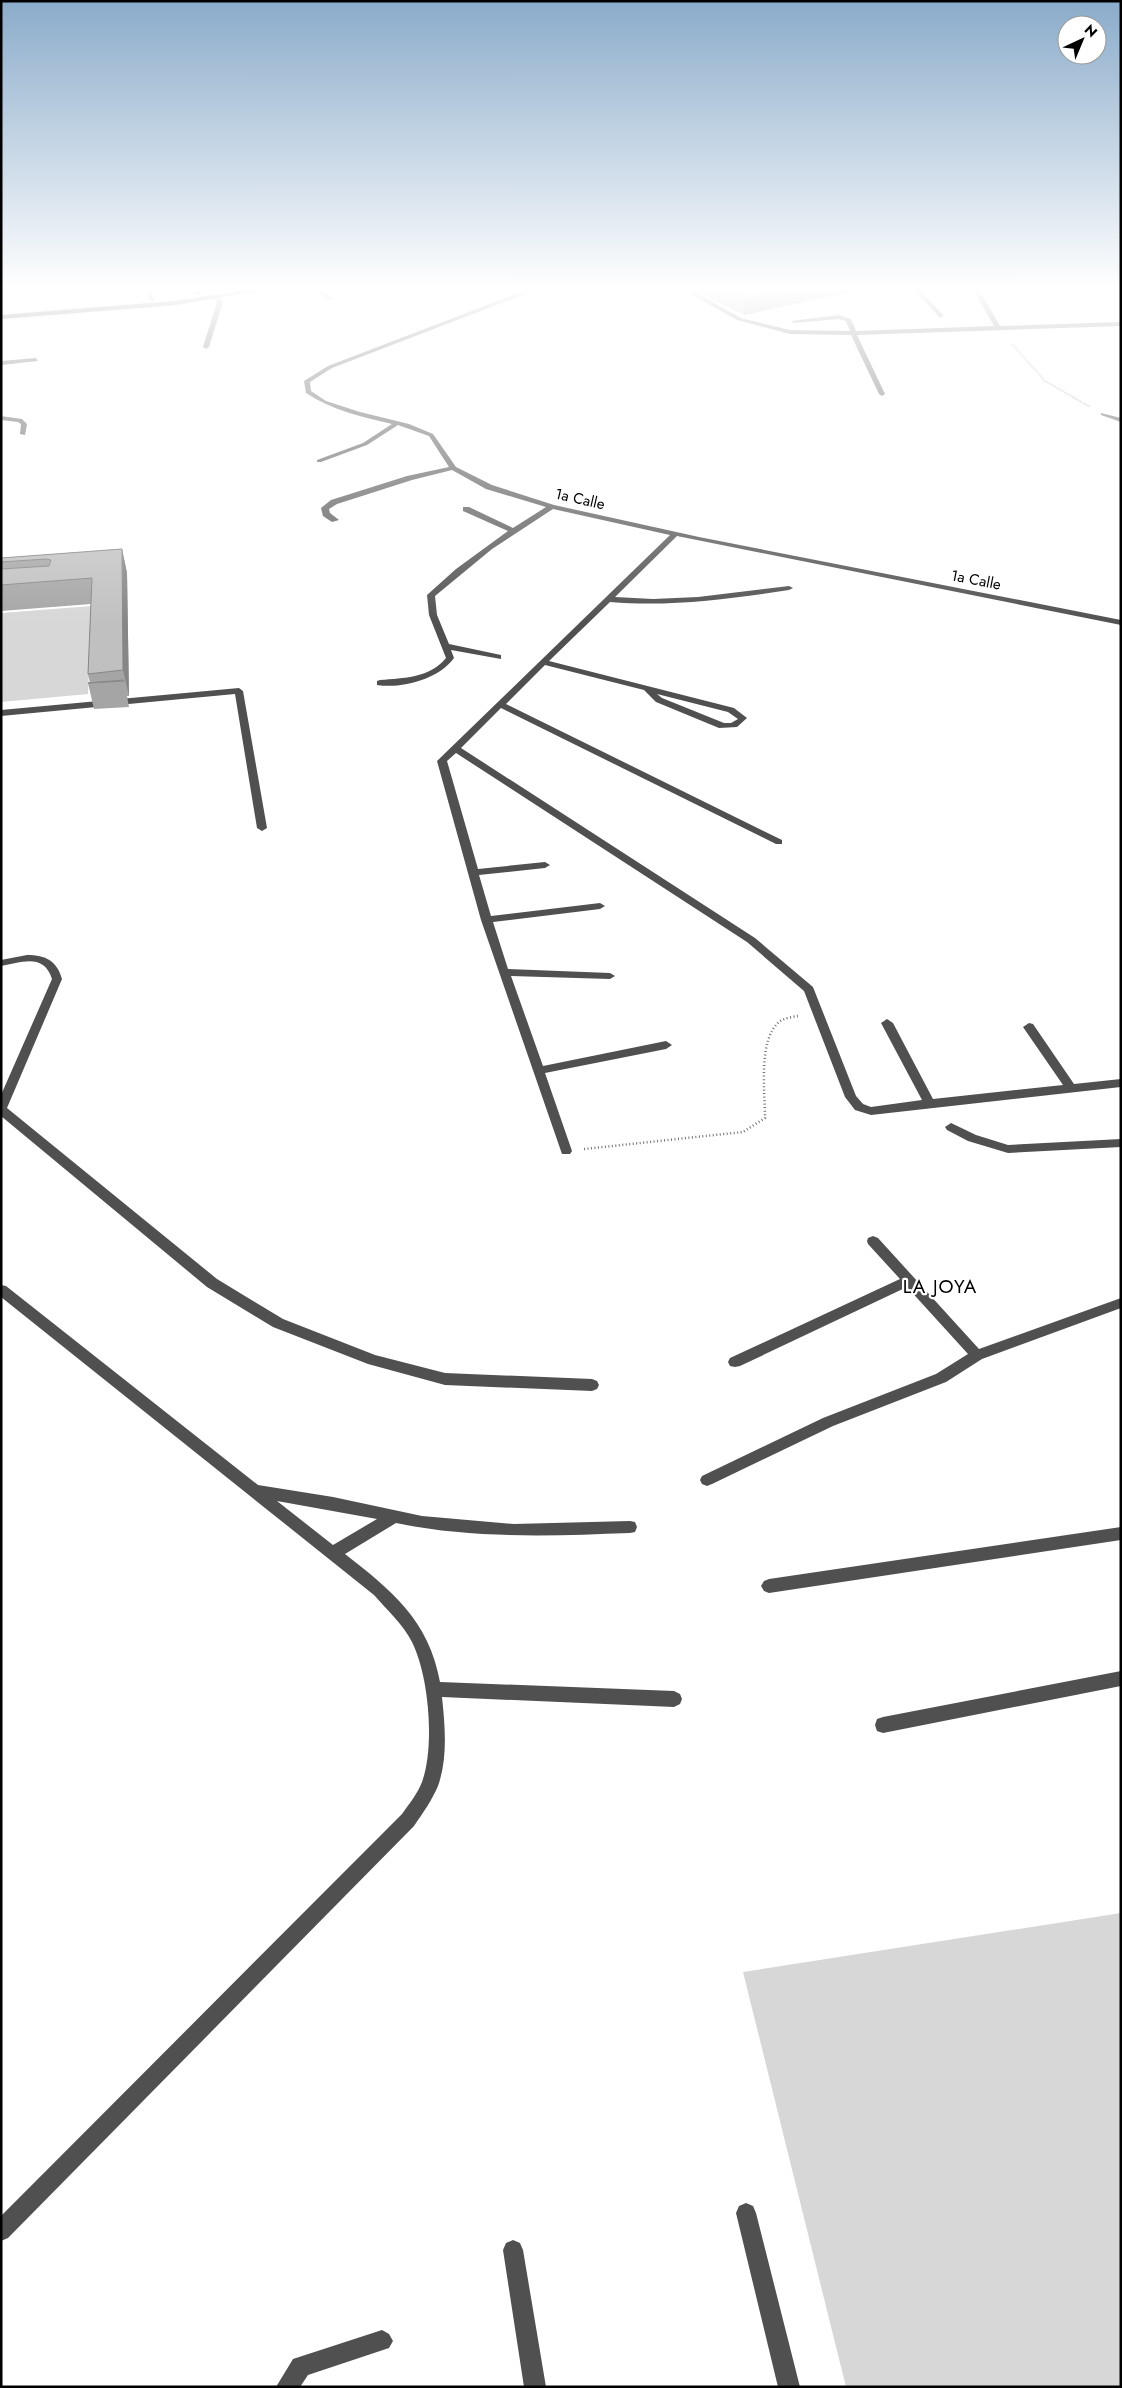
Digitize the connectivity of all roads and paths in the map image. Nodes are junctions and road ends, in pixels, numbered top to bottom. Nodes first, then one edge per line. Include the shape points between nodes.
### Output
1 (326, 402) edge
2 (1083, 402) edge
3 (1103, 414) joint
4 (1, 418) edge
5 (1121, 420) edge
6 (397, 423) junction
7 (23, 434) dead end
8 (319, 461) dead end
9 (453, 468) junction
10 (552, 507) junction
11 (466, 509) dead end
12 (335, 520) dead end
13 (513, 531) junction
14 (675, 534) junction
15 (789, 588) dead end
16 (608, 599) junction
17 (1121, 622) edge
18 (444, 646) junction
19 (498, 658) dead end
20 (543, 662) junction
21 (380, 683) dead end
22 (648, 690) junction
23 (500, 704) junction
24 (1, 713) edge
25 (455, 748) junction
26 (262, 828) dead end
27 (779, 842) dead end
28 (545, 865) dead end
29 (474, 873) junction
30 (600, 906) dead end
31 (486, 920) junction
32 (1, 963) edge
33 (504, 972) junction
34 (610, 976) dead end
35 (819, 1014) junction
36 (887, 1023) dead end
37 (1028, 1027) dead end
38 (666, 1045) dead end
39 (538, 1071) junction
40 (1121, 1084) edge
41 (1070, 1087) junction
42 (929, 1103) junction
43 (1, 1109) edge
44 (951, 1127) dead end
45 (1121, 1143) edge
46 (566, 1151) joint
47 (873, 1241) dead end
48 (908, 1280) junction
49 (1, 1290) edge
50 (1121, 1304) edge
51 (977, 1355) junction
52 (734, 1362) dead end
53 (592, 1385) dead end
54 (708, 1480) dead end
55 (253, 1491) junction
56 (395, 1516) junction
57 (630, 1527) dead end
58 (1121, 1533) edge
59 (333, 1553) junction
60 (769, 1586) dead end
61 (1121, 1678) edge
62 (433, 1689) junction
63 (674, 1699) dead end
64 (883, 1725) dead end
65 (746, 2213) dead end
66 (1, 2230) edge
67 (513, 2250) dead end
68 (382, 2341) dead end
69 (287, 2387) edge
70 (535, 2387) edge
71 (789, 2387) edge

1 - 6 street, 1a Calle
2 - 3 path
3 - 5 street
4 - 7 street via 20,420 24,424
6 - 8 street via 365,444
6 - 9 street, 1a Calle via 431,436
9 - 10 street, 1a Calle via 490,487
9 - 12 street via 334,502 325,508 326,514
10 - 13 street
10 - 14 street, 1a Calle
11 - 13 street
13 - 18 street via 431,595 433,615
14 - 16 street
14 - 17 street, 1a Calle
15 - 16 street via 686,602
16 - 20 street
18 - 19 street
18 - 21 street via 450,658 445,666 427,677
20 - 22 street
20 - 23 street
22 - 22 street via 731,710 743,718 731,727 722,726 659,700
23 - 25 street
23 - 27 street
24 - 26 street via 239,691
25 - 29 street via 442,761
25 - 35 street via 751,940 808,989
28 - 29 street
29 - 31 street
30 - 31 street
31 - 33 street
32 - 43 street via 33,958 48,960 56,969 57,979
33 - 34 street
33 - 39 street
35 - 42 street via 859,1107 872,1111
35 - 46 path via 780,1021 768,1036 765,1118 743,1132
36 - 42 street
37 - 41 street
38 - 39 street
39 - 46 street
40 - 41 street
41 - 42 street
43 - 53 street via 212,1283 278,1322 373,1360 445,1379
44 - 45 street via 972,1138 1008,1149
47 - 48 street
48 - 51 street
48 - 52 street
49 - 55 street
50 - 51 street
51 - 54 street via 941,1378 828,1422
55 - 56 street
55 - 59 street
56 - 57 street via 422,1522 514,1530
56 - 59 street
58 - 60 street
59 - 62 street via 379,1590 406,1619 421,1644
61 - 64 street
62 - 63 street
62 - 66 street via 436,1744 430,1784 408,1820
65 - 71 street
67 - 70 street
68 - 69 street via 301,2366

